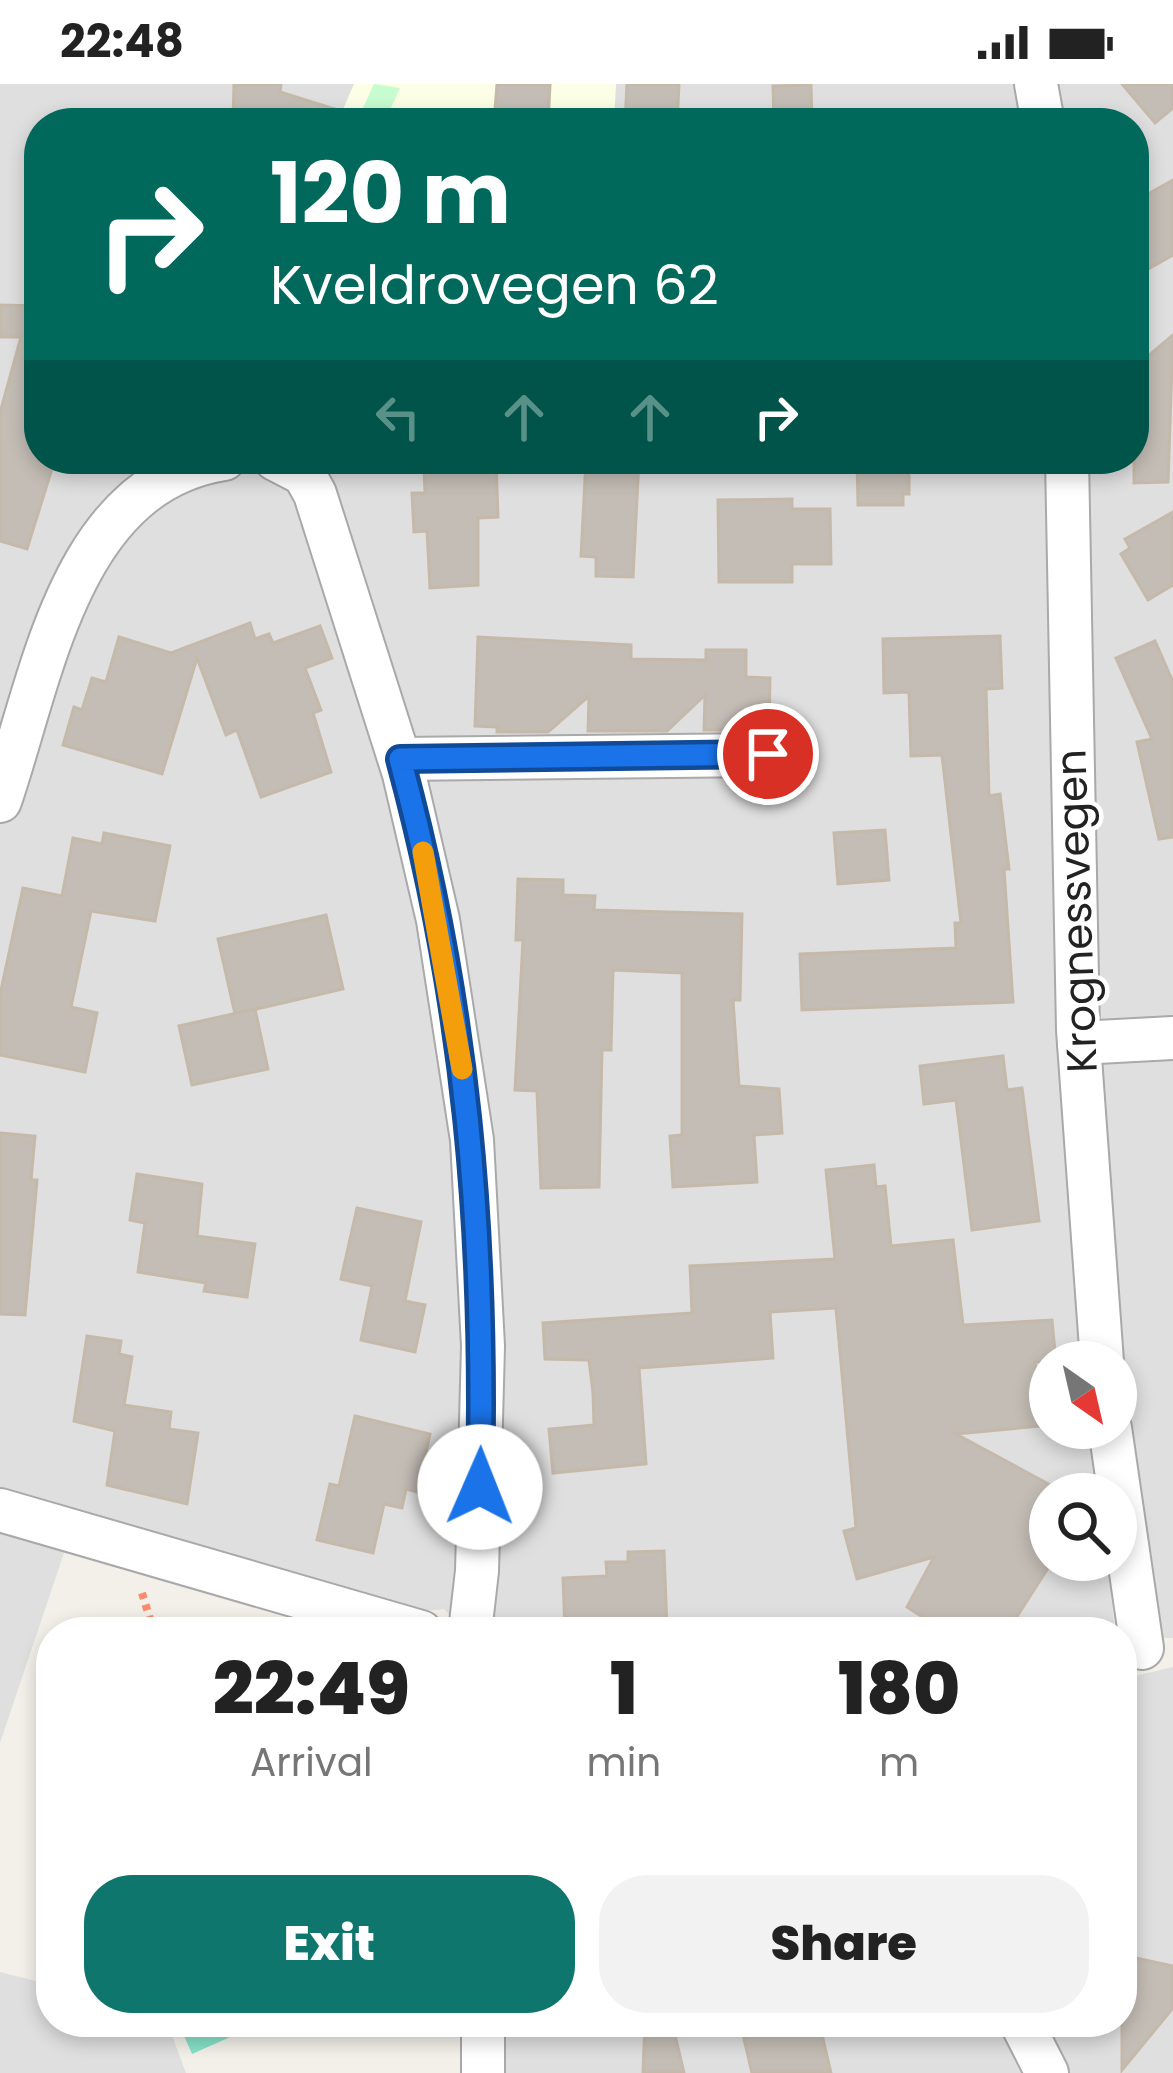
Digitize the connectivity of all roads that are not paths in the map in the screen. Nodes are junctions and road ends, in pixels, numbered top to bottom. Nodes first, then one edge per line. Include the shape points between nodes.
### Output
1 (174, 474) edge
2 (304, 474) edge
3 (1066, 474) edge
4 (768, 754) dead end
5 (400, 759) junction
6 (0, 801) edge
7 (1173, 1038) edge
8 (1079, 1043) junction
9 (1100, 1341) edge
10 (1113, 1449) edge
11 (0, 1510) edge
12 (369, 1617) edge
13 (471, 1617) edge
14 (1146, 1649) edge
15 (483, 2037) edge
16 (1029, 2037) edge
17 (483, 2073) edge
18 (1047, 2073) edge

1 - 6 street via 105,532 85,564
2 - 5 street
3 - 8 street, Krognessvegen
4 - 5 street
5 - 13 street via 438,920 478,1186 482,1429
7 - 8 street
8 - 9 street, Krognessvegen
10 - 14 street
11 - 12 street
15 - 17 street
16 - 18 street

